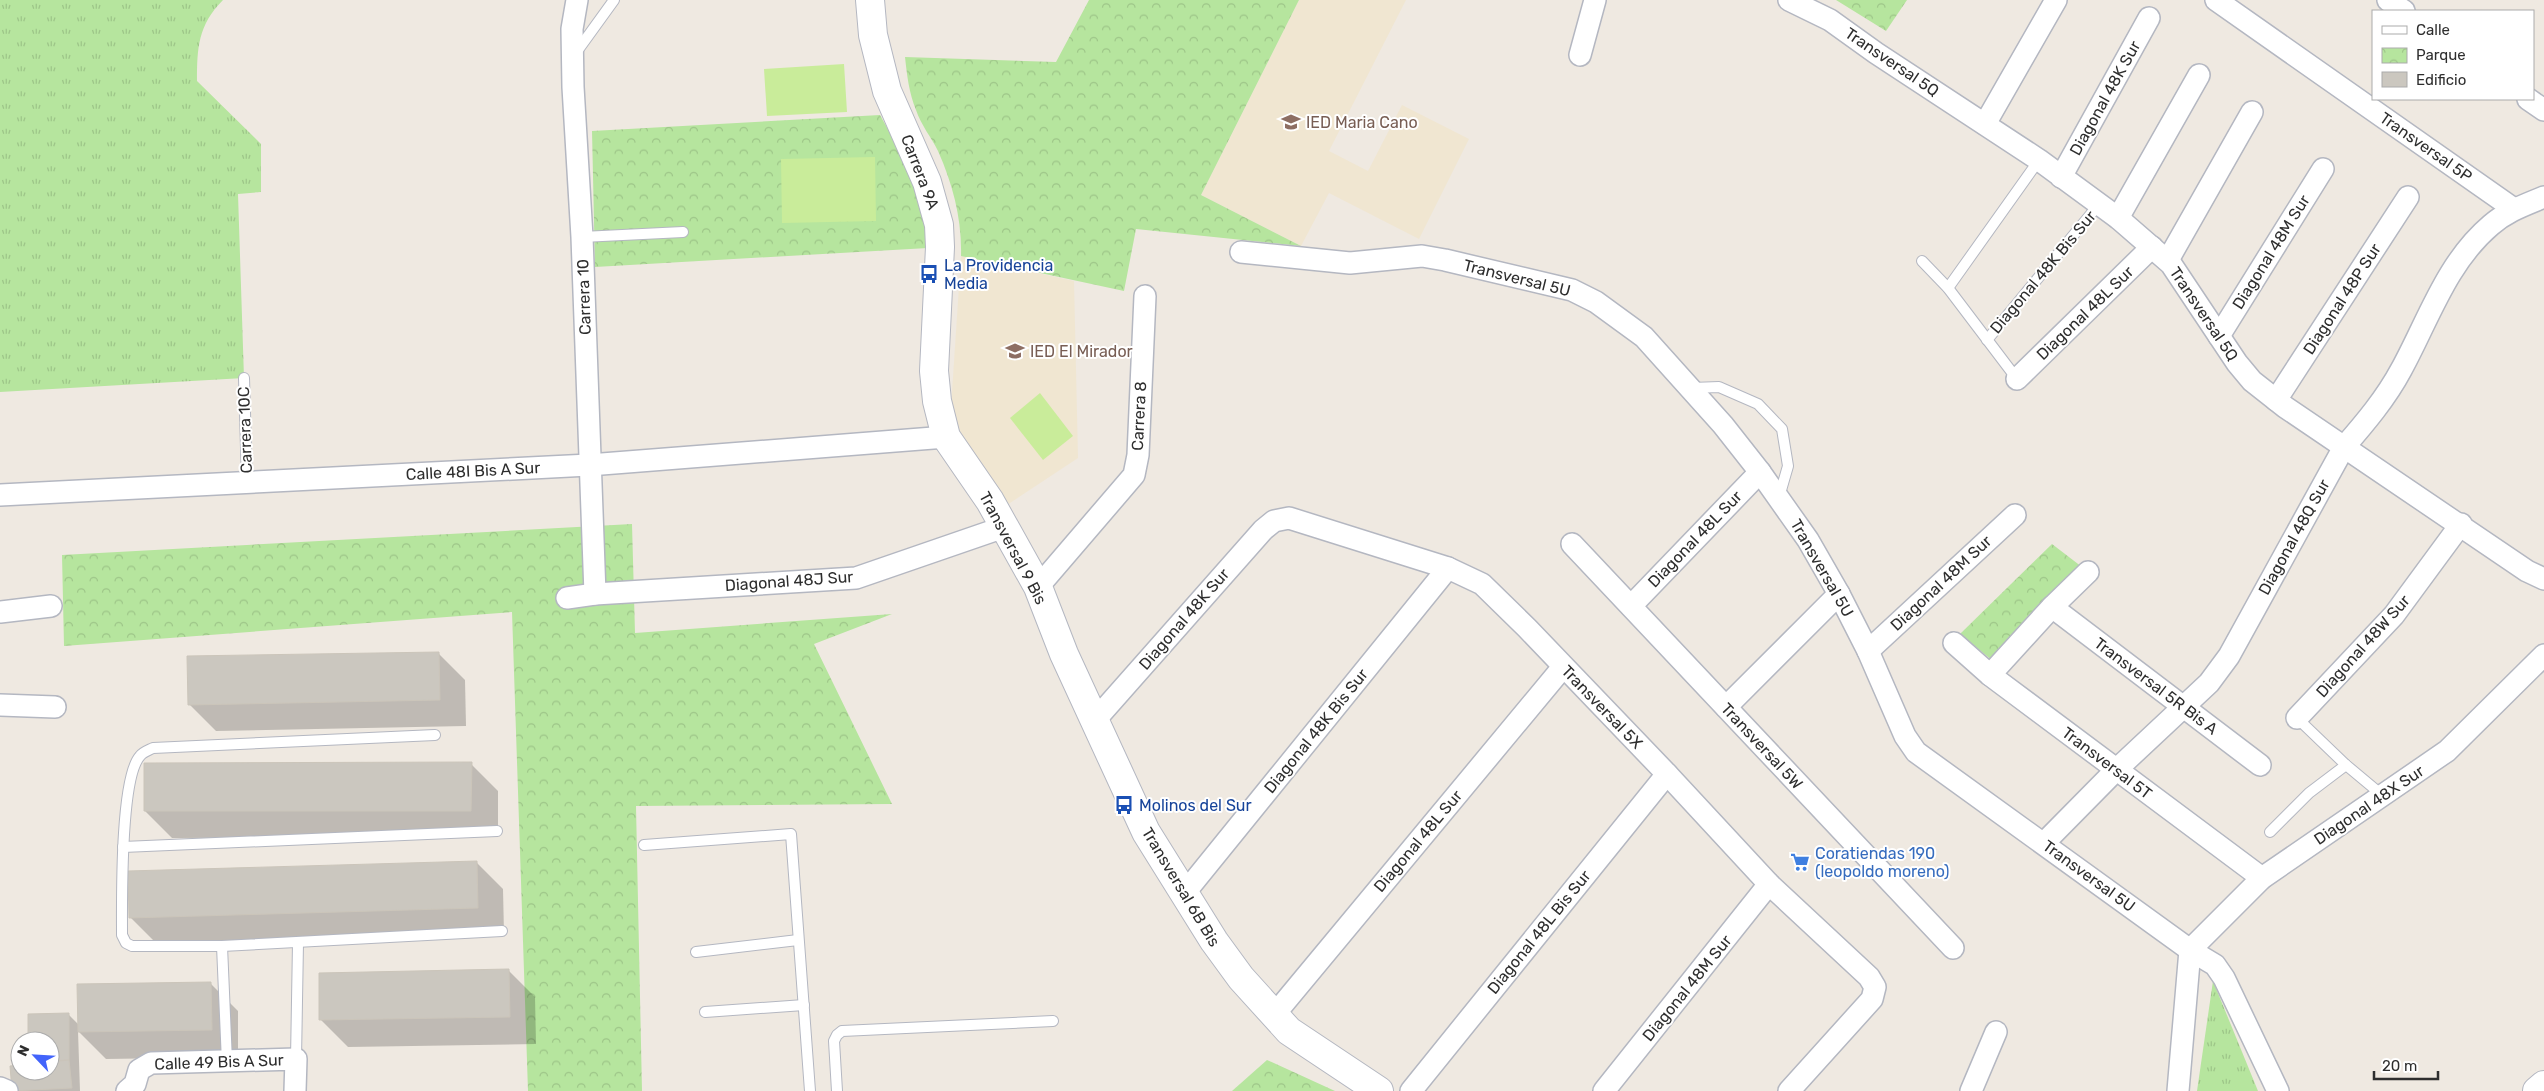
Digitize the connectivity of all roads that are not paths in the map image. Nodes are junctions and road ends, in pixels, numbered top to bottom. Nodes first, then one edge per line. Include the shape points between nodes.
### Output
1 (577, 0) edge
2 (614, 0) edge
3 (870, 0) edge
4 (1595, 0) edge
5 (1789, 0) edge
6 (2056, 0) edge
7 (2388, 0) edge
8 (2221, 1) edge
9 (2403, 10) edge
10 (2149, 18) dead end
11 (1580, 55) dead end
12 (573, 56) junction
13 (2199, 75) dead end
14 (2529, 100) edge
15 (2544, 110) edge
16 (2252, 112) dead end
17 (1985, 124) junction
18 (2040, 160) junction
19 (2323, 169) dead end
20 (2062, 177) junction
21 (2542, 196) edge
22 (2408, 197) dead end
23 (2100, 203) junction
24 (2514, 209) junction
25 (2118, 218) junction
26 (683, 232) dead end
27 (582, 237) junction
28 (1241, 252) dead end
29 (2160, 253) junction
30 (1922, 261) dead end
31 (1948, 288) junction
32 (1145, 296) dead end
33 (2219, 336) junction
34 (1987, 340) junction
35 (244, 378) dead end
36 (2017, 378) joint
37 (1692, 388) junction
38 (2276, 400) junction
39 (946, 437) junction
40 (2344, 446) junction
41 (590, 465) junction
42 (1760, 472) junction
43 (247, 483) junction
44 (0, 495) edge
45 (1779, 499) junction
46 (2015, 515) dead end
47 (1274, 521) joint
48 (2461, 524) junction
49 (1004, 527) junction
50 (1572, 544) dead end
51 (1448, 568) junction
52 (2088, 572) dead end
53 (2544, 579) edge
54 (1038, 587) junction
55 (595, 594) junction
56 (1839, 594) junction
57 (567, 598) dead end
58 (51, 606) dead end
59 (1631, 606) junction
60 (2052, 607) junction
61 (0, 612) edge
62 (1954, 643) dead end
63 (1868, 651) junction
64 (2544, 655) edge
65 (1563, 667) junction
66 (1990, 675) junction
67 (0, 705) edge
68 (55, 707) dead end
69 (1726, 707) junction
70 (2182, 708) junction
71 (2297, 718) joint
72 (1096, 719) junction
73 (435, 735) dead end
74 (2260, 765) dead end
75 (2346, 765) junction
76 (2116, 770) junction
77 (1667, 774) junction
78 (2382, 794) junction
79 (498, 831) dead end
80 (2270, 832) dead end
81 (2044, 843) junction
82 (644, 845) dead end
83 (122, 847) junction
84 (2262, 878) junction
85 (1769, 884) junction
86 (1183, 895) junction
87 (502, 931) dead end
88 (798, 940) junction
89 (298, 943) junction
90 (222, 946) junction
91 (1953, 948) dead end
92 (2190, 950) junction
93 (696, 952) dead end
94 (804, 1005) junction
95 (705, 1012) dead end
96 (1274, 1015) junction
97 (1053, 1021) dead end
98 (1996, 1032) dead end
99 (296, 1058) junction
100 (228, 1062) junction
101 (2544, 1085) edge
102 (0, 1088) edge
103 (6, 1091) edge
104 (127, 1091) edge
105 (295, 1091) edge
106 (810, 1091) edge
107 (837, 1091) edge
108 (1379, 1091) edge
109 (1411, 1091) edge
110 (1604, 1091) edge
111 (1789, 1091) edge
112 (1970, 1091) edge
113 (2178, 1091) edge
114 (2278, 1091) edge
115 (2538, 1091) edge

1 - 12 street, Carrera 10 via 572,29
2 - 12 lane
3 - 39 street, Carrera 9A via 875,42 887,90 927,182 939,224 934,371
4 - 11 street
5 - 17 street, Transversal 5Q via 1830,20
6 - 17 street
7 - 9 street
8 - 24 street, Transversal 5P
10 - 20 street, Diagonal 48K Sur
12 - 27 street, Carrera 10
13 - 25 street, Diagonal 48K Bis Sur
14 - 15 street
16 - 29 street
17 - 18 street, Transversal 5Q
18 - 20 street, Transversal 5Q
18 - 31 lane
19 - 33 street, Diagonal 48M Sur
20 - 23 street, Transversal 5Q
21 - 24 street, Diagonal 48Q Sur
22 - 38 street, Diagonal 48P Sur
23 - 25 street, Transversal 5Q
23 - 34 lane, Diagonal 48K Bis Sur
24 - 40 street, Diagonal 48Q Sur via 2490,226 2466,252 2426,316 2401,371 2365,423
25 - 29 street, Transversal 5Q
26 - 27 lane
27 - 41 street, Carrera 10
28 - 37 street, Transversal 5U via 1350,264 1422,256 1572,290 1596,302 1644,337
29 - 33 street, Transversal 5Q
29 - 36 street, Diagonal 48L Sur
30 - 31 lane
31 - 34 lane
32 - 54 street, Carrera 8 via 1138,455 1134,475
33 - 38 street, Transversal 5Q via 2247,375
34 - 36 lane
35 - 43 lane, Carrera 10C
37 - 42 street, Transversal 5U
37 - 45 lane via 1719,387 1758,404 1782,429 1788,466
38 - 40 street, Transversal 5Q
39 - 41 street, Calle 48I Bis A Sur
39 - 49 street, Transversal 9 Bis
40 - 48 street, Transversal 5Q
40 - 70 street, Diagonal 48Q Sur via 2229,656 2209,683
41 - 43 street, Calle 48I Bis A Sur
41 - 55 street, Carrera 10
42 - 45 street, Transversal 5U
42 - 59 street, Diagonal 48L Sur
43 - 44 street, Calle 48I Bis A Sur
45 - 56 street, Transversal 5U via 1808,540
46 - 63 street, Diagonal 48M Sur
47 - 51 street, Transversal 5X via 1289,518
47 - 72 street, Diagonal 48K Sur
48 - 53 street, Transversal 5Q via 2527,571
48 - 71 street, Diagonal 48W Sur via 2394,616
49 - 54 street, Transversal 9 Bis
49 - 55 street, Diagonal 48J Sur via 856,578
50 - 59 street, Transversal 5W
51 - 65 street, Transversal 5X via 1482,584
51 - 86 street, Diagonal 48K Bis Sur
52 - 60 street
54 - 72 street, Transversal 9 Bis via 1064,654
55 - 57 street, Diagonal 48J Sur
56 - 63 street, Transversal 5U
56 - 69 street
58 - 61 street
59 - 69 street, Transversal 5W
60 - 66 street
60 - 70 street, Transversal 5R Bis A
62 - 66 street, Transversal 5T
63 - 81 street, Transversal 5U via 1905,736 1916,752
64 - 78 street, Diagonal 48X Sur via 2447,752
65 - 77 street, Transversal 5X
65 - 96 street, Diagonal 48L Sur
66 - 76 street, Transversal 5T
67 - 68 street
69 - 91 street, Transversal 5W
70 - 74 street, Transversal 5R Bis A
70 - 76 street, Diagonal 48Q Sur
71 - 75 lane
72 - 86 street, Transversal 6B Bis via 1146,832
73 - 83 lane via 153,748 140,756 133,770
75 - 78 lane
75 - 80 lane via 2309,793
76 - 81 street, Diagonal 48Q Sur
76 - 84 street, Transversal 5T
77 - 85 street, Transversal 5X
77 - 109 street, Diagonal 48L Bis Sur
78 - 84 street, Diagonal 48X Sur
79 - 83 lane
81 - 92 street, Transversal 5U
82 - 88 lane via 791,834
83 - 90 lane via 122,935 126,943 132,946
84 - 92 street, Diagonal 48X Sur
85 - 110 street, Diagonal 48M Sur
85 - 111 street, Transversal 5X via 1869,976 1875,987 1872,1000
86 - 96 street, Transversal 6B Bis via 1240,978
87 - 89 lane
88 - 93 lane
88 - 94 lane
89 - 90 lane
89 - 99 lane
90 - 100 lane
92 - 113 street
92 - 114 street, Transversal 5U via 2215,965 2224,978
94 - 95 lane
94 - 106 lane
96 - 108 street, Transversal 6B Bis via 1289,1031
97 - 107 lane via 842,1031 834,1041
98 - 112 street
99 - 100 street, Calle 49 Bis A Sur
99 - 105 street
100 - 104 street, Calle 49 Bis A Sur via 151,1064 139,1070 135,1084
101 - 115 street
102 - 103 street

